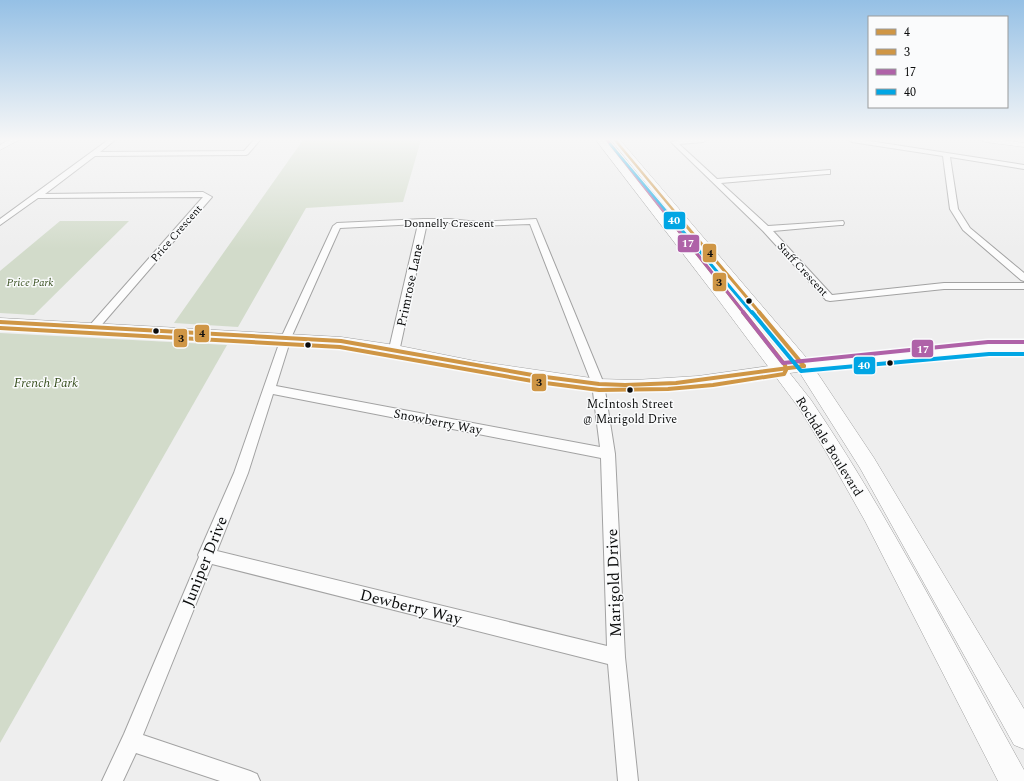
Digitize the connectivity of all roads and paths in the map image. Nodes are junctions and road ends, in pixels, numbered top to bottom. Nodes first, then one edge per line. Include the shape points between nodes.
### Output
1 (64, 176) edge
2 (629, 176) edge
3 (645, 176) edge
4 (711, 176) edge
5 (773, 176) edge
6 (949, 176) edge
7 (716, 181) junction
8 (37, 196) junction
9 (422, 221) junction
10 (0, 223) edge
11 (840, 223) dead end
12 (766, 229) junction
13 (1024, 278) edge
14 (1024, 286) edge
15 (0, 322) edge
16 (94, 327) junction
17 (286, 338) junction
18 (1024, 348) edge
19 (395, 349) junction
20 (804, 366) junction
21 (780, 370) junction
22 (598, 384) junction
23 (268, 389) junction
24 (608, 454) junction
25 (206, 555) junction
26 (616, 657) junction
27 (1024, 735) edge
28 (131, 741) junction
29 (112, 781) edge
30 (250, 781) edge
31 (628, 781) edge
32 (1014, 781) edge

1 - 8 street
2 - 21 main road, Rochdale Boulevard
3 - 20 main road, Rochdale Boulevard
4 - 7 street, Staff Crescent
5 - 7 street
6 - 13 street via 954,209 967,230
7 - 12 street, Staff Crescent
8 - 10 street
8 - 16 street, Price Crescent via 203,194 208,197
9 - 17 street, Donnelly Crescent via 337,226
9 - 19 street, Primrose Lane
9 - 22 street, Donnelly Crescent via 478,224 533,221
11 - 12 street
12 - 14 street, Staff Crescent via 830,298 944,286
15 - 16 street
16 - 17 street
17 - 19 street via 341,341
17 - 23 street, Juniper Drive
18 - 20 street via 988,348
19 - 22 street via 475,366
20 - 21 street
20 - 27 main road, Rochdale Boulevard via 867,463
21 - 22 street via 659,385
21 - 32 main road, Rochdale Boulevard via 806,404 857,488
22 - 24 street, Marigold Drive
23 - 24 street, Snowberry Way
23 - 25 street, Juniper Drive via 240,473
24 - 26 street, Marigold Drive
25 - 26 street, Dewberry Way
25 - 28 street, Juniper Drive
26 - 31 street, Marigold Drive
28 - 29 street, Juniper Drive
28 - 30 street

